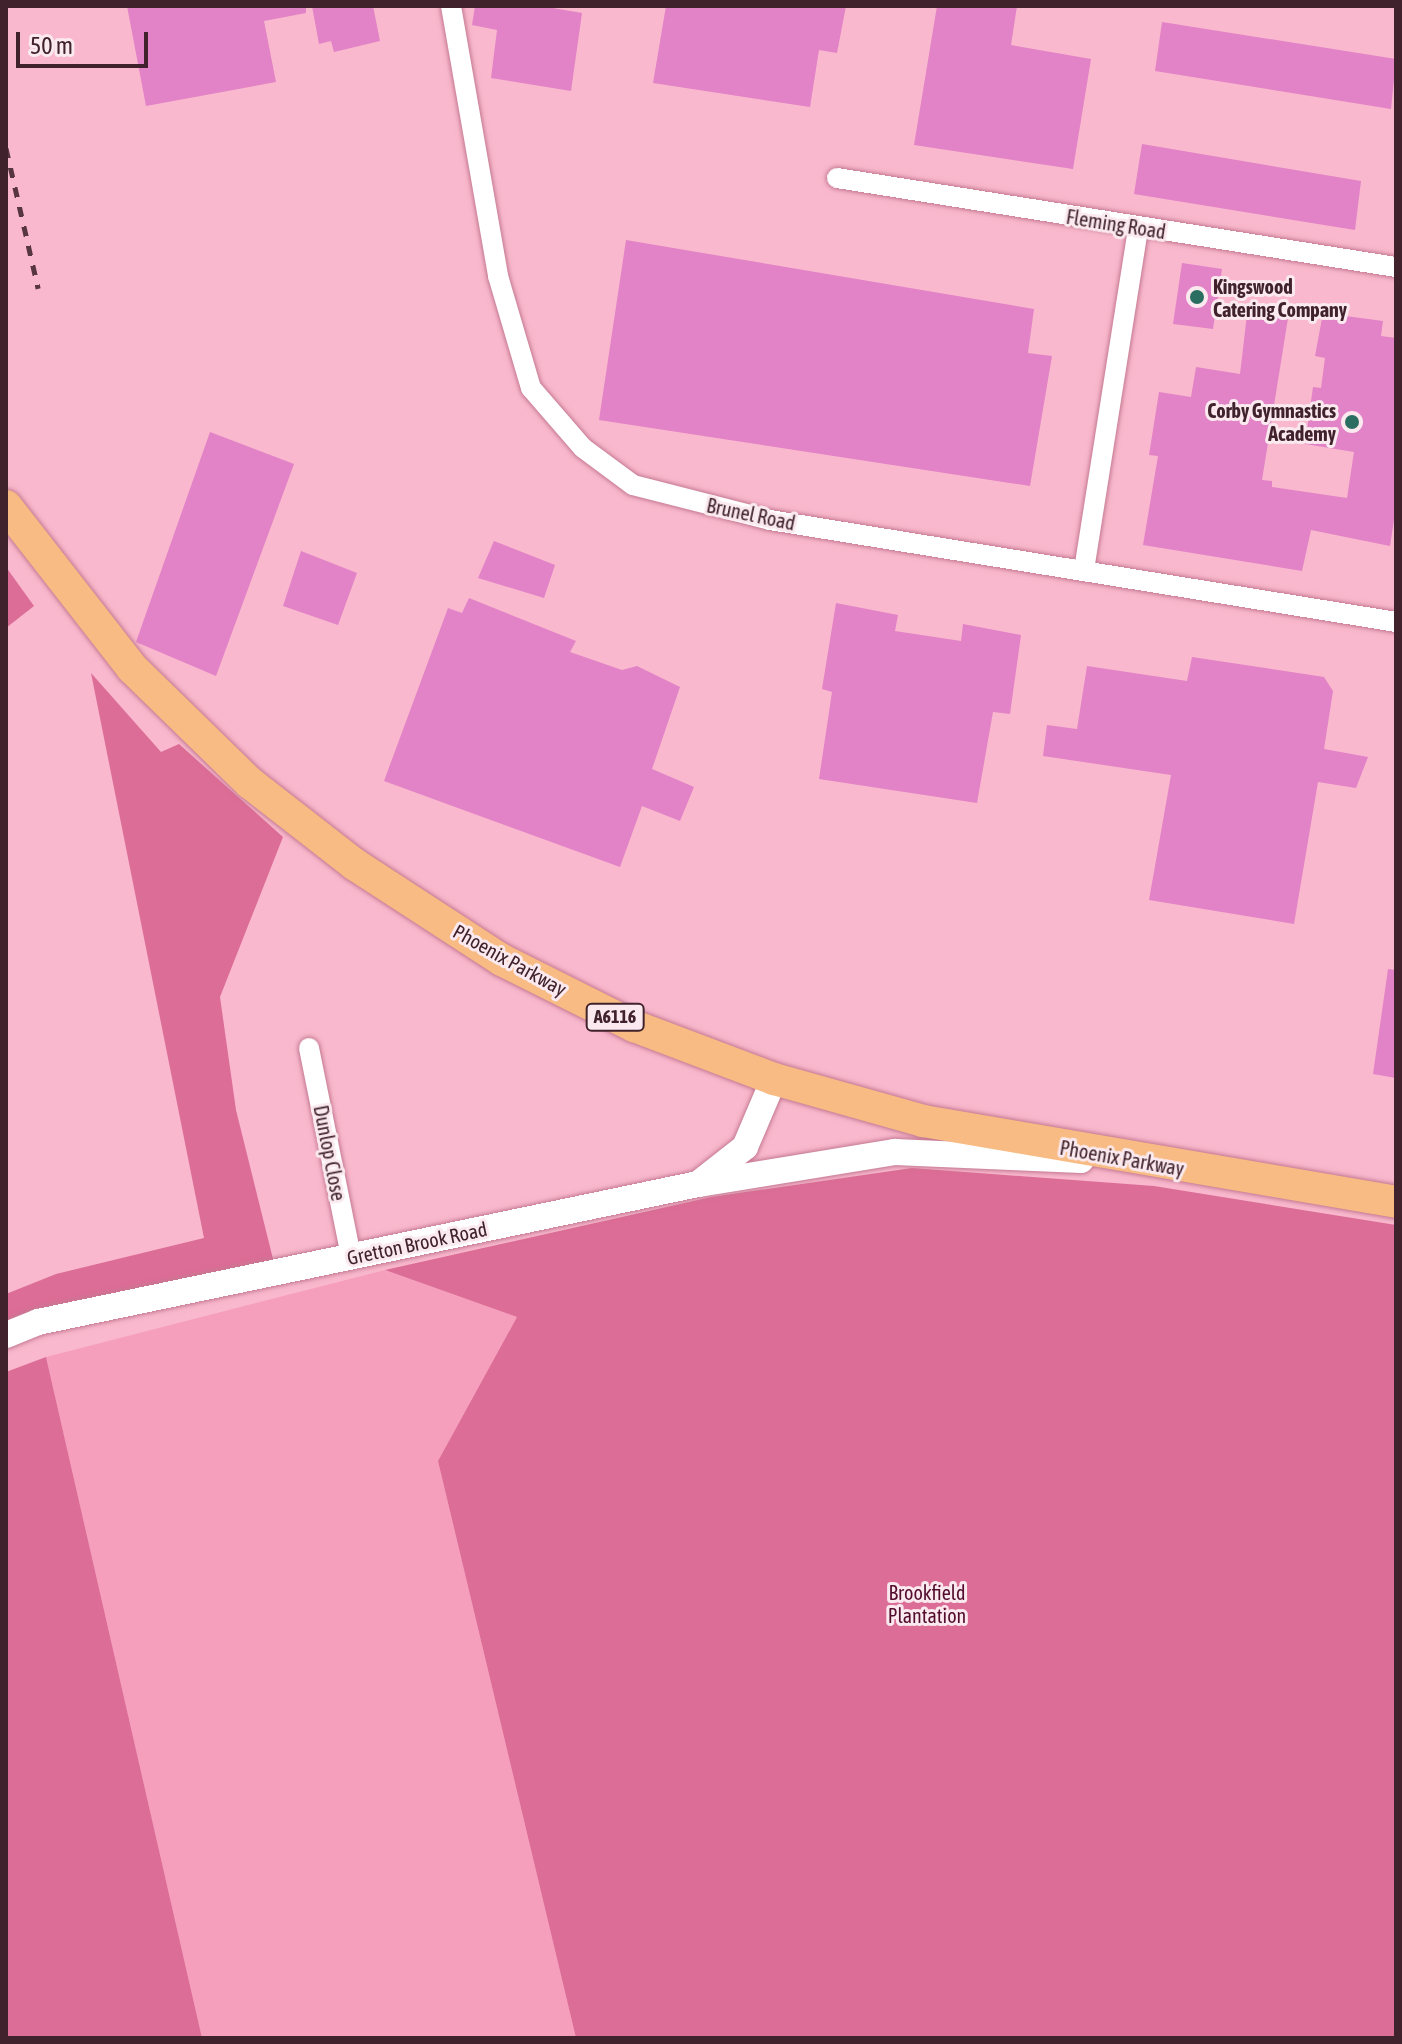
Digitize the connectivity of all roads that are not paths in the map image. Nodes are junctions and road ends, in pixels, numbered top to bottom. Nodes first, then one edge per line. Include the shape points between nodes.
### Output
1 (451, 6) edge
2 (837, 178) dead end
3 (1138, 229) junction
4 (1396, 267) edge
5 (6, 506) edge
6 (1084, 570) junction
7 (1396, 622) edge
8 (309, 1048) dead end
9 (774, 1079) junction
10 (1141, 1162) junction
11 (698, 1184) junction
12 (1396, 1202) edge
13 (351, 1257) junction
14 (6, 1335) edge

1 - 6 street, Brunel Road via 498,276 531,388 583,448 633,485 741,515
2 - 3 street, Fleming Road
3 - 4 street, Fleming Road
3 - 6 street
5 - 9 main road, Phoenix Parkway / A6116 via 132,668 250,783 354,864 502,960 634,1026
6 - 7 street, Brunel Road
8 - 13 street, Dunlop Close
9 - 10 main road, Phoenix Parkway / A6116 via 923,1121
9 - 11 street, Gretton Brook Road via 745,1147
10 - 11 street via 895,1152
10 - 12 main road, Phoenix Parkway / A6116
11 - 13 street, Gretton Brook Road
13 - 14 street, Gretton Brook Road via 38,1322

